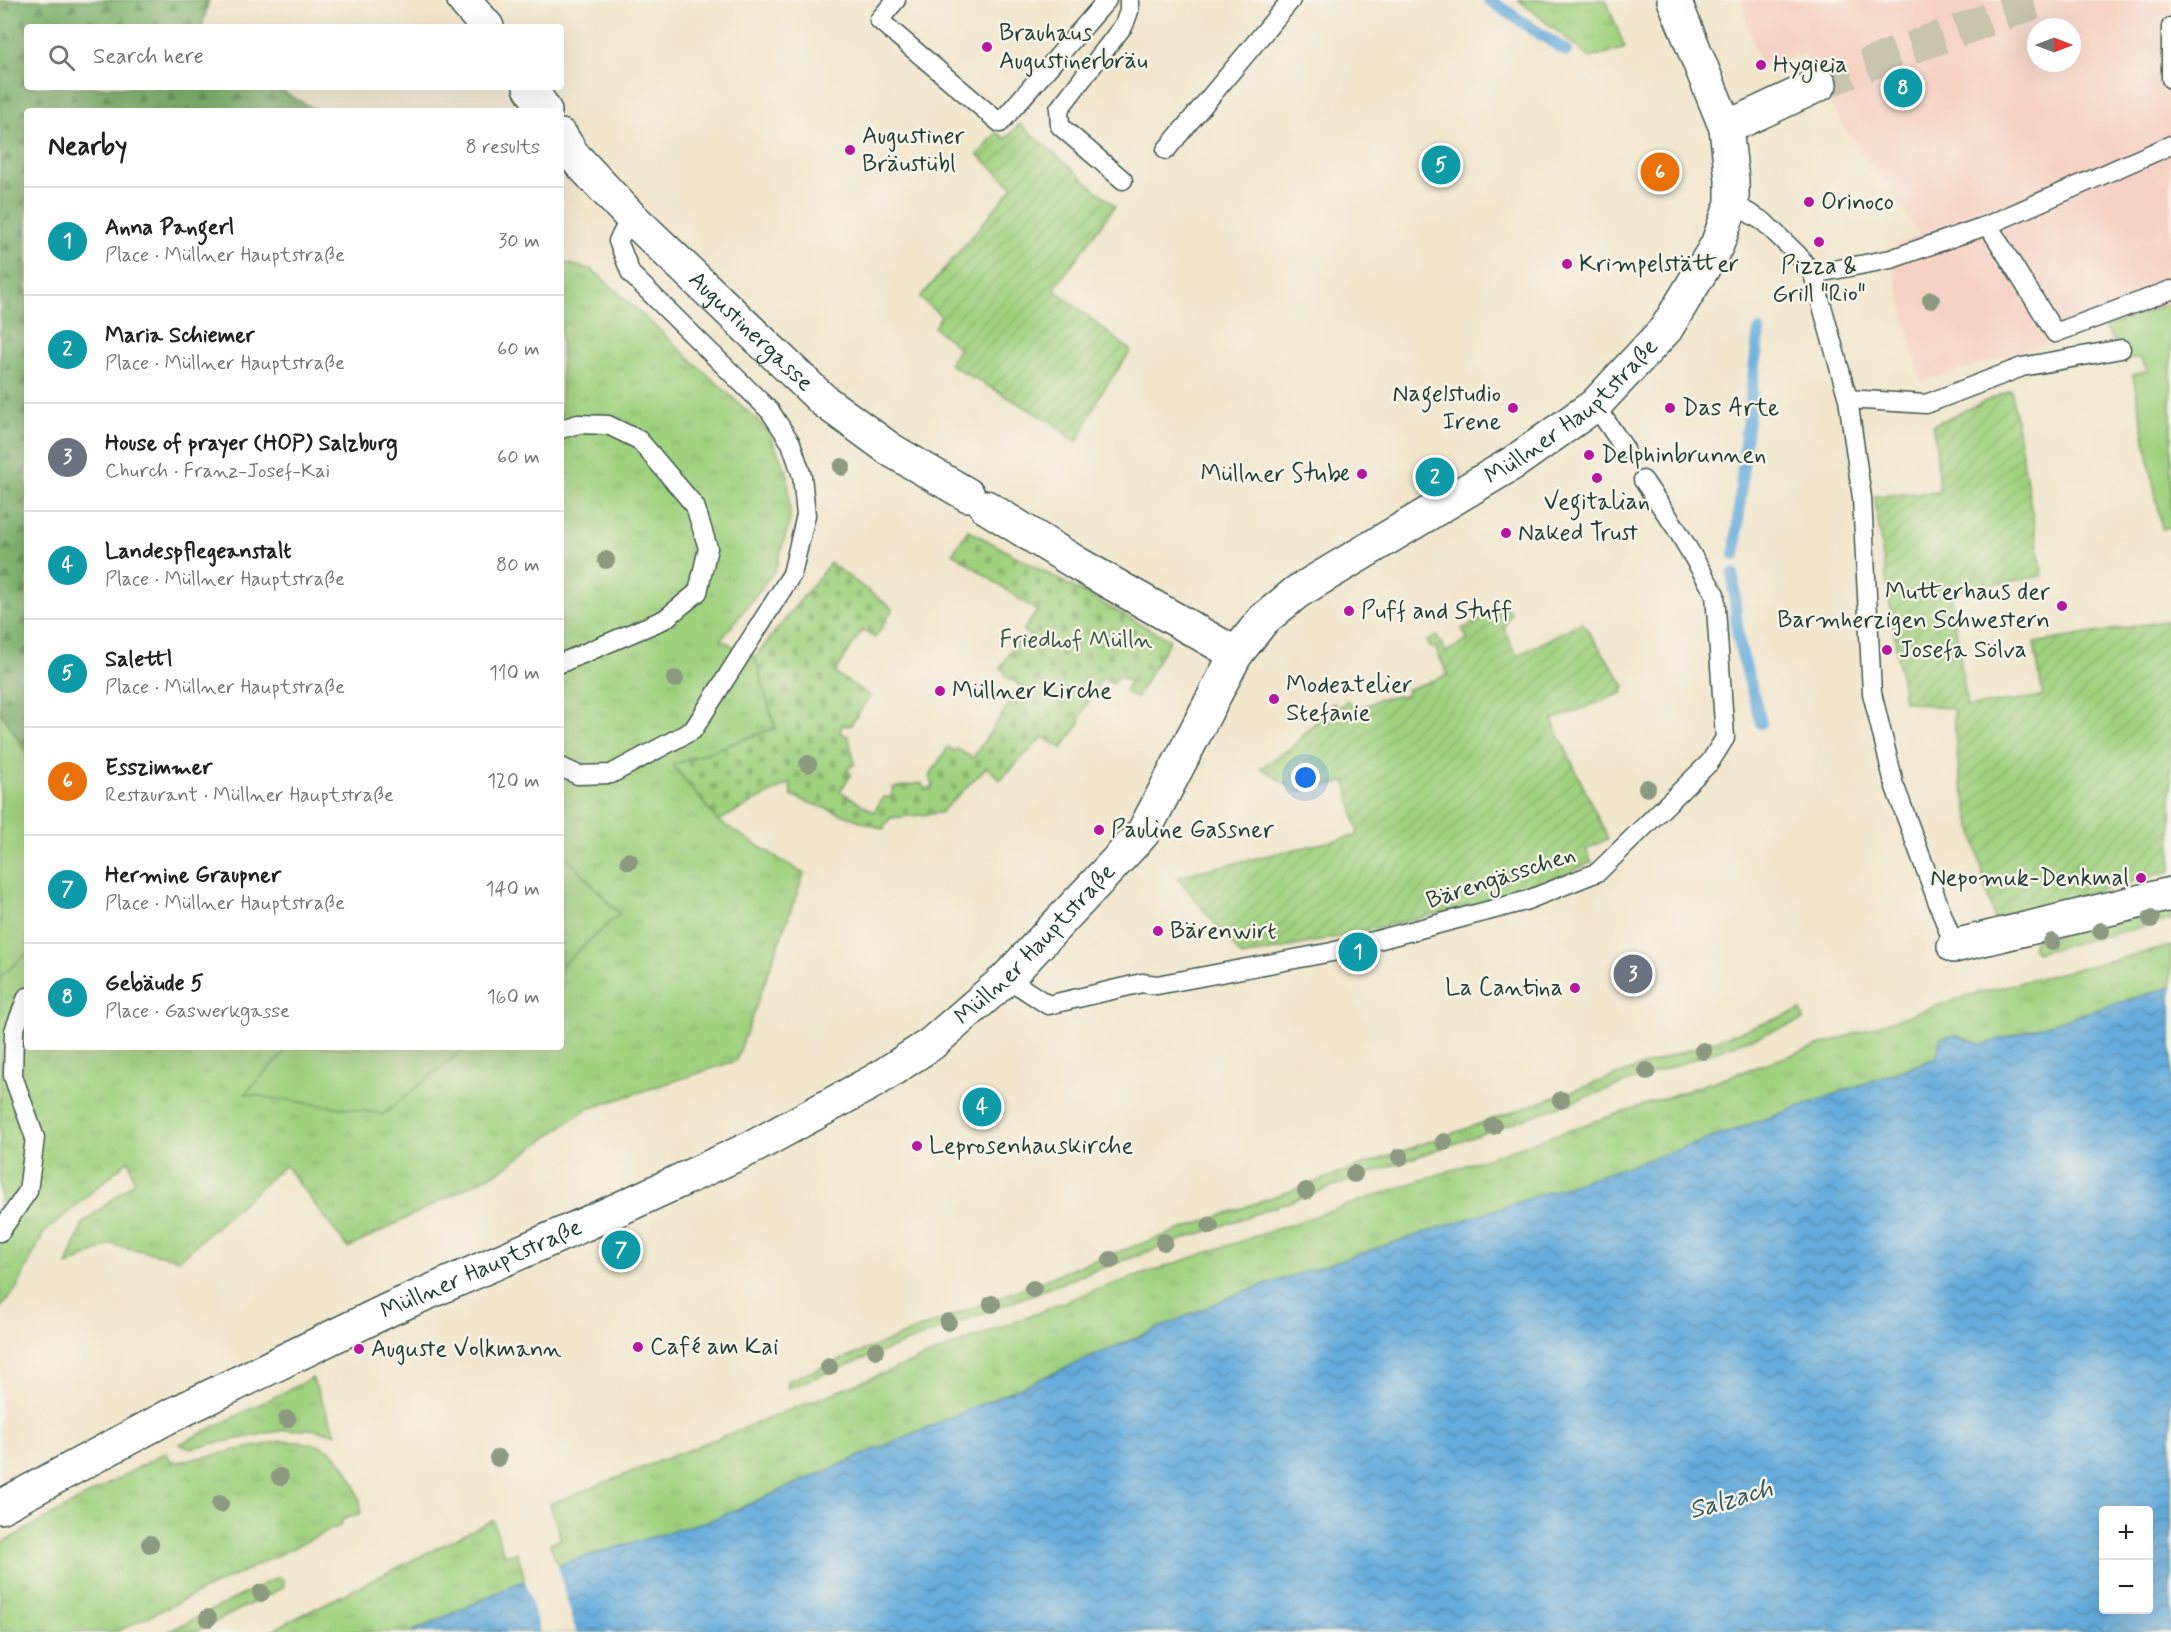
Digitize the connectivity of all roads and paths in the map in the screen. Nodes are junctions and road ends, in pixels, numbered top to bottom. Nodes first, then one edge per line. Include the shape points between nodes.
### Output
1 (464, 0) edge
2 (896, 0) edge
3 (1107, 0) edge
4 (1129, 0) edge
5 (1291, 0) edge
6 (1674, 0) edge
7 (484, 24) edge
8 (2171, 27) edge
9 (2171, 79) edge
10 (1820, 84) tunnel mouth
11 (532, 90) edge
12 (543, 108) edge
13 (1726, 128) junction
14 (564, 141) edge
15 (2171, 145) edge
16 (1166, 150) dead end
17 (1123, 180) dead end
18 (1732, 203) junction
19 (631, 217) junction
20 (1988, 225) junction
21 (1813, 274) junction
22 (2171, 291) edge
23 (2121, 349) dead end
24 (1848, 399) junction
25 (1595, 405) junction
26 (564, 428) edge
27 (1625, 449) dead end
28 (1643, 480) dead end
29 (1236, 654) junction
30 (564, 662) edge
31 (564, 768) edge
32 (2171, 894) edge
33 (1954, 946) joint
34 (1007, 978) junction
35 (24, 1005) edge
36 (0, 1232) edge
37 (0, 1507) edge

1 - 7 street
2 - 3 lane via 879,20 1000,123
4 - 17 lane via 1124,25 1059,109 1060,126
5 - 16 lane
6 - 13 street, Müllner Hauptstraße
8 - 9 lane
10 - 13 street
11 - 12 street
13 - 18 street, Müllner Hauptstraße
14 - 19 street, Augustinergasse
15 - 20 lane
18 - 21 lane via 1764,222
18 - 25 street, Müllner Hauptstraße via 1717,245 1666,329
19 - 29 street, Augustinergasse via 824,401 891,450
19 - 31 lane via 618,241 631,274 770,411 791,443 802,476 806,515 792,574 693,730 611,774 578,775
20 - 21 lane via 1890,259
20 - 22 lane via 2055,333
21 - 24 lane
23 - 24 lane via 2022,368 1926,404
24 - 33 lane via 1862,498 1872,693 1894,783
25 - 27 lane
25 - 29 street, Müllner Hauptstraße via 1514,463 1296,592 1263,620
26 - 30 lane via 578,424 608,425 639,440 695,506 708,548 698,592 665,619
28 - 34 lane, Bärengässchen via 1715,594 1725,738 1710,762 1598,872 1525,901 1332,952 1157,985 1142,983 1048,1005
29 - 34 street, Müllner Hauptstraße via 1143,833
32 - 33 street
34 - 37 street, Müllner Hauptstraße via 921,1050 876,1080 755,1146 387,1310 168,1417
35 - 36 lane via 14,1031 13,1076 35,1138 28,1191

